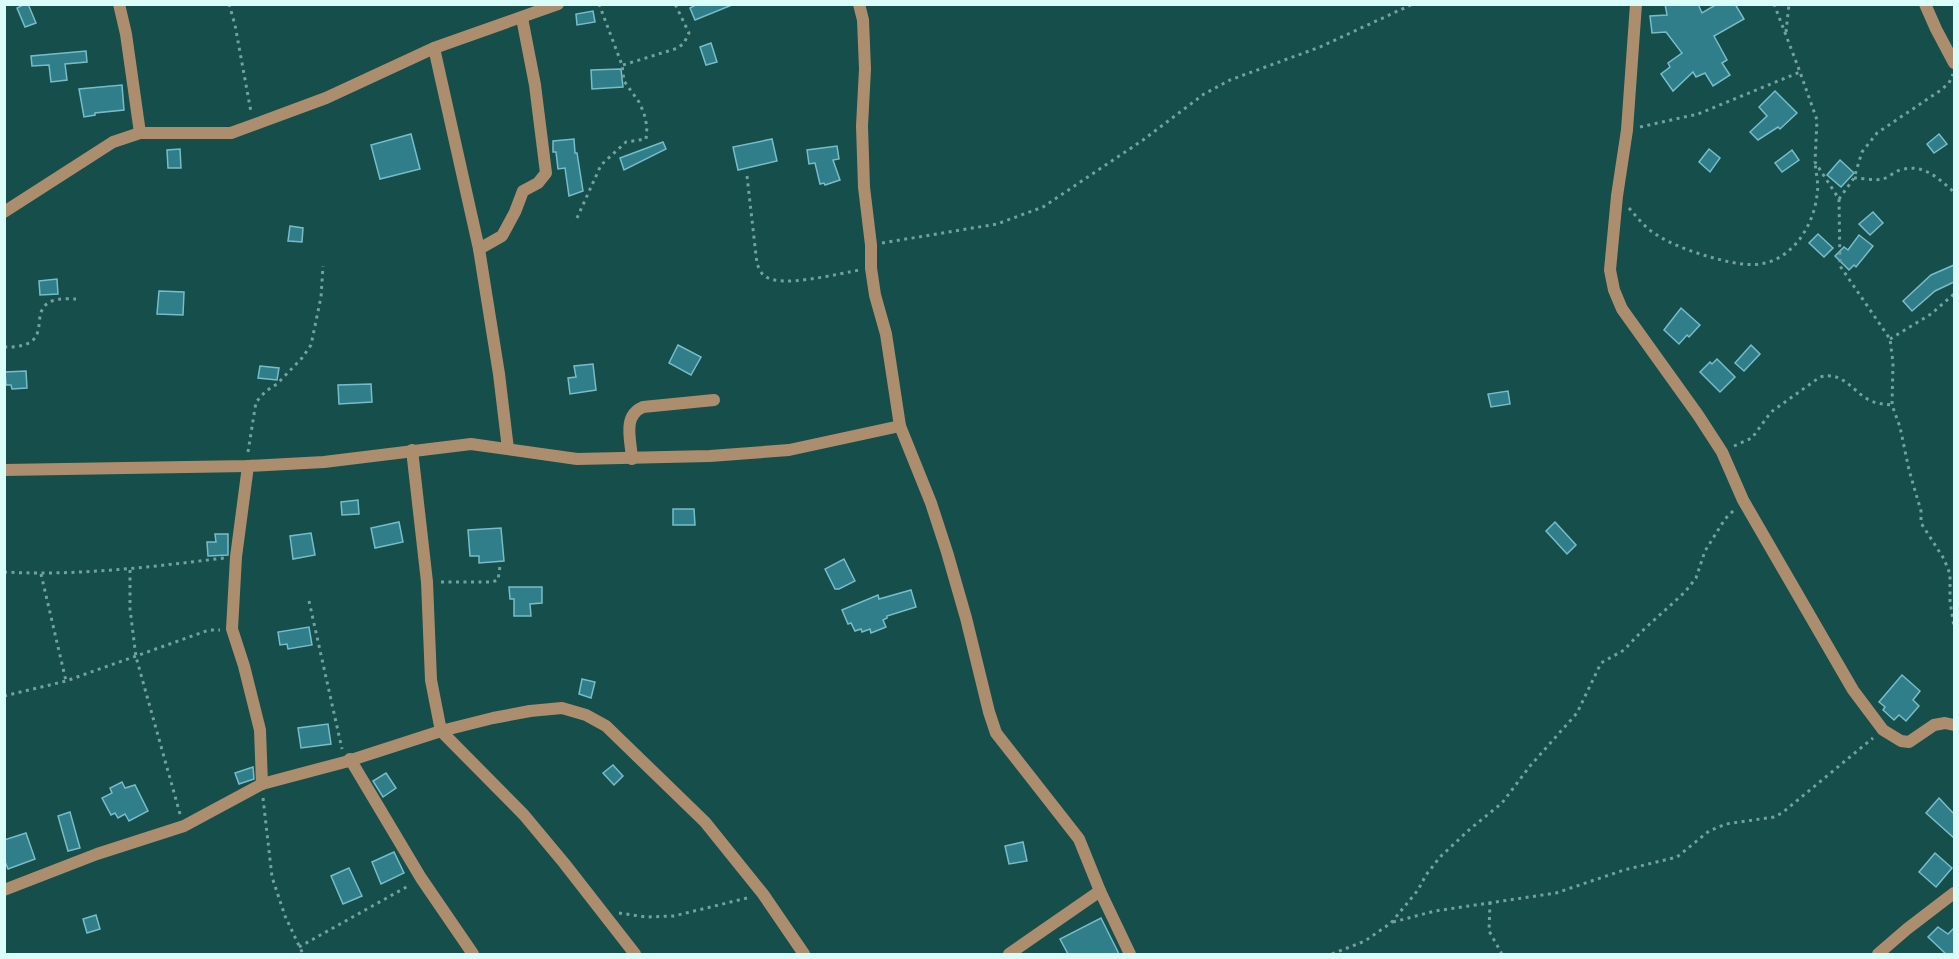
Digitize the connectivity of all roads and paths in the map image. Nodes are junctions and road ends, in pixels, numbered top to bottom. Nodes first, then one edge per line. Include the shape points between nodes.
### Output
1 (119, 4) edge
2 (229, 4) edge
3 (558, 4) edge
4 (599, 4) edge
5 (675, 4) edge
6 (860, 4) edge
7 (1413, 4) edge
8 (1636, 4) edge
9 (1774, 4) edge
10 (1789, 4) edge
11 (1925, 4) edge
12 (522, 18) junction
13 (1786, 34) junction
14 (434, 48) junction
15 (1954, 63) edge
16 (622, 66) junction
17 (1954, 71) edge
18 (1800, 72) junction
19 (253, 126) junction
20 (1627, 130) junction
21 (140, 133) junction
22 (1815, 162) junction
23 (747, 176) dead end
24 (1854, 178) junction
25 (1954, 192) edge
26 (1617, 196) junction
27 (1839, 199) junction
28 (4, 212) edge
29 (577, 218) dead end
30 (871, 245) junction
31 (479, 249) junction
32 (323, 266) dead end
33 (871, 268) junction
34 (1954, 294) edge
35 (76, 299) dead end
36 (1890, 339) junction
37 (4, 347) edge
38 (714, 400) dead end
39 (1893, 405) junction
40 (900, 426) junction
41 (508, 449) junction
42 (412, 450) junction
43 (1722, 452) junction
44 (632, 459) junction
45 (248, 466) junction
46 (4, 470) edge
47 (1743, 500) junction
48 (236, 557) junction
49 (500, 566) dead end
50 (130, 570) junction
51 (4, 572) edge
52 (41, 574) junction
53 (427, 582) junction
54 (309, 601) dead end
55 (1954, 627) edge
56 (232, 629) junction
57 (136, 657) junction
58 (66, 681) junction
59 (4, 696) edge
60 (1954, 725) edge
61 (1883, 730) junction
62 (441, 731) junction
63 (348, 761) junction
64 (261, 784) junction
65 (184, 826) junction
66 (421, 878) junction
67 (4, 890) edge
68 (1100, 891) junction
69 (1954, 893) edge
70 (763, 894) junction
71 (1490, 902) junction
72 (599, 911) junction
73 (1391, 923) junction
74 (299, 947) junction
75 (303, 954) edge
76 (473, 954) edge
77 (635, 954) edge
78 (804, 954) edge
79 (1009, 954) edge
80 (1130, 954) edge
81 (1332, 954) edge
82 (1502, 954) edge
83 (1878, 954) edge

1 - 21 street
2 - 19 path
3 - 12 street
4 - 16 path
5 - 16 path via 689,33 684,43
6 - 30 street via 865,69 864,187
7 - 30 path via 1320,48 1230,80 1204,94 1043,207 997,224
8 - 20 street
9 - 13 path
10 - 13 path
11 - 15 street
12 - 14 street
12 - 31 street via 546,173 523,191 502,237
13 - 18 path
14 - 19 street via 326,98
14 - 31 street
16 - 29 path via 624,81 644,113 646,139 626,142 601,165
17 - 24 path via 1941,90 1877,133 1862,152
18 - 20 path via 1698,114
18 - 22 path via 1817,120
19 - 21 street via 231,133
20 - 26 street
21 - 28 street via 113,142
22 - 26 path via 1818,193 1812,220 1796,243 1769,262 1735,264 1688,251 1651,231
22 - 27 path
23 - 33 path via 757,264 764,276 790,282
24 - 25 path via 1880,180 1896,171 1922,169
24 - 27 path
26 - 43 street via 1610,270 1622,309
27 - 36 path via 1840,266
30 - 33 street
31 - 41 street
32 - 45 path via 311,345 256,402
33 - 40 street
34 - 36 path via 1931,314
35 - 37 path via 54,300 42,309 33,342
36 - 39 path
38 - 44 street via 636,410 629,423
39 - 43 path via 1868,400 1838,377 1820,377 1771,412 1752,438
39 - 55 path via 1921,523 1950,574
40 - 44 street via 789,450
40 - 68 street via 947,552 996,733 1079,839
41 - 42 street via 471,444
41 - 44 street via 577,459
42 - 45 street via 324,462
42 - 53 street
43 - 47 street
45 - 46 street
45 - 48 street
47 - 61 street via 1853,690
47 - 73 path via 1715,534 1686,592 1624,650 1601,663 1577,713 1502,803 1440,857
48 - 50 path
48 - 56 street
49 - 53 path via 498,580 492,582
50 - 52 path
50 - 57 path
51 - 52 path
52 - 58 path
53 - 62 street via 431,680
54 - 63 path
56 - 57 path via 209,630
56 - 64 street via 260,730
57 - 58 path
57 - 65 path
58 - 59 path
60 - 61 street via 1934,725 1909,742
61 - 71 path via 1774,817 1726,824 1709,831 1677,857 1556,893
62 - 63 street
62 - 70 street via 530,711 562,708 586,715 606,726 705,822
62 - 72 street via 524,815
63 - 64 street
63 - 66 street
64 - 65 street
64 - 74 path via 272,877
65 - 67 street
66 - 74 path
66 - 76 street
68 - 79 street
68 - 80 street
69 - 83 street
70 - 72 path via 674,916
70 - 78 street
71 - 73 path
71 - 82 path via 1489,931
72 - 77 street
73 - 81 path
74 - 75 path

